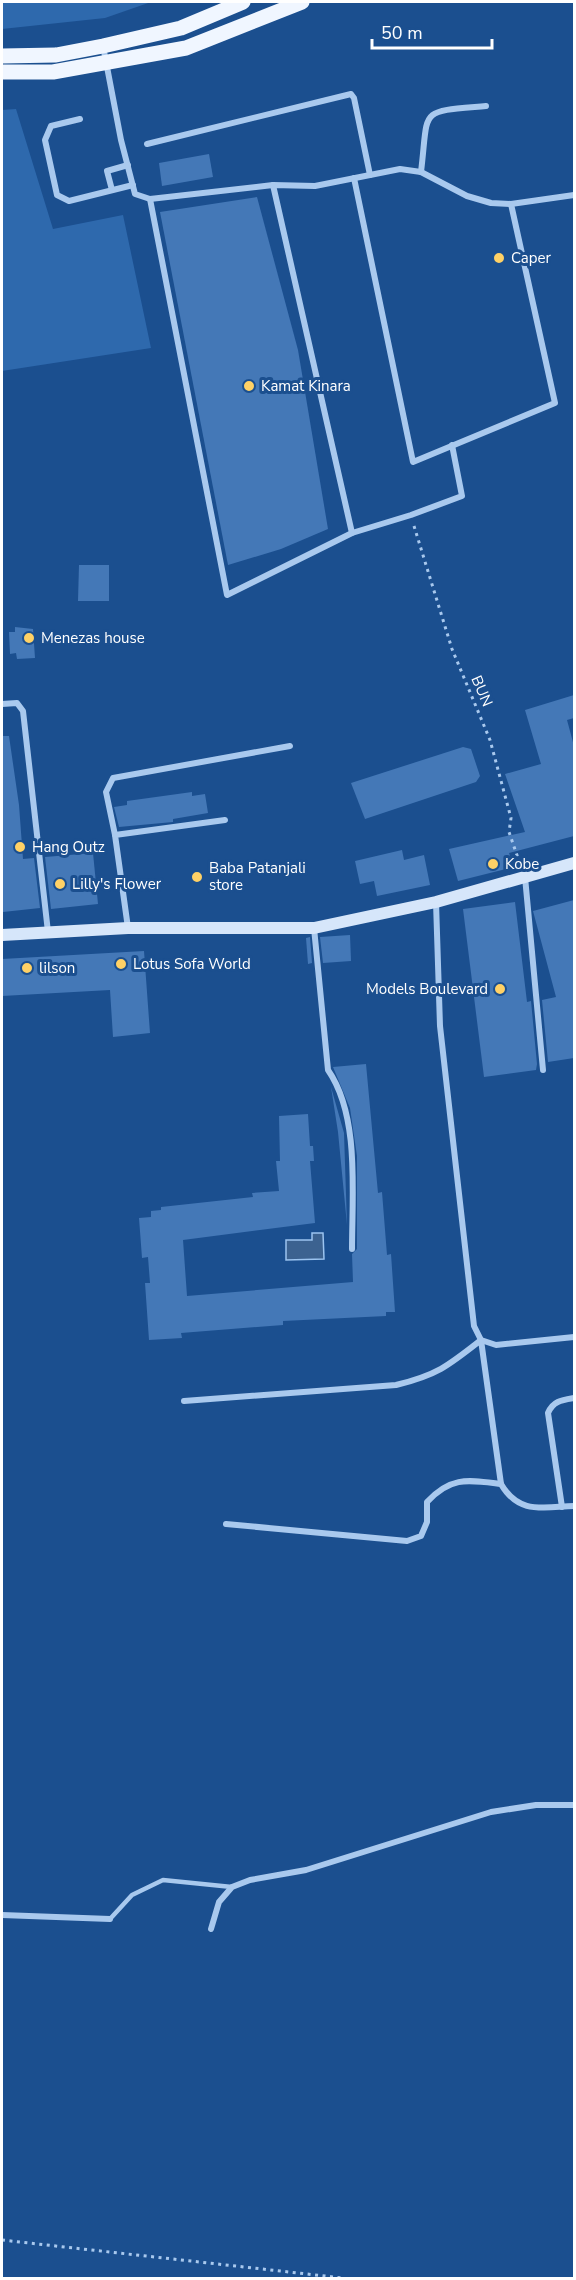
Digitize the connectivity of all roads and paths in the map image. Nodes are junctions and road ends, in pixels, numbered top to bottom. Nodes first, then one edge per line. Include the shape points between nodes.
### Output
1 (243, 2) edge
2 (302, 2) edge
3 (103, 46) junction
4 (2, 56) edge
5 (106, 63) junction
6 (2, 72) edge
7 (486, 106) dead end
8 (80, 119) dead end
9 (147, 144) dead end
10 (128, 165) junction
11 (421, 172) junction
12 (370, 175) junction
13 (354, 178) junction
14 (132, 185) junction
15 (273, 185) junction
16 (112, 190) junction
17 (574, 195) edge
18 (150, 200) junction
19 (511, 204) junction
20 (452, 445) junction
21 (411, 515) junction
22 (352, 533) junction
23 (2, 704) edge
24 (290, 746) dead end
25 (225, 820) dead end
26 (115, 835) junction
27 (574, 863) edge
28 (525, 877) junction
29 (436, 902) junction
30 (128, 928) junction
31 (314, 928) junction
32 (48, 933) junction
33 (2, 935) edge
34 (543, 1070) dead end
35 (352, 1249) dead end
36 (574, 1337) edge
37 (482, 1340) junction
38 (574, 1398) edge
39 (184, 1401) dead end
40 (501, 1484) junction
41 (574, 1506) edge
42 (562, 1507) junction
43 (226, 1524) dead end
44 (574, 1805) edge
45 (232, 1887) junction
46 (2, 1915) edge
47 (110, 1919) joint
48 (211, 1929) dead end
49 (2, 2240) edge
50 (343, 2278) edge

1 - 3 main road via 181,28
2 - 5 main road via 186,48
3 - 4 main road via 56,56
3 - 5 street
5 - 6 main road via 53,72
5 - 10 street
7 - 11 street via 438,110 430,115 424,127
8 - 16 street via 51,126 45,140 57,195 69,201
9 - 12 street via 351,94
10 - 14 street
10 - 16 street via 107,171
11 - 12 street via 400,169
11 - 19 street via 467,196
12 - 13 street
13 - 15 street via 315,186
13 - 20 street via 413,462
14 - 16 street
14 - 18 street via 135,194
15 - 18 street
15 - 22 street
17 - 19 street
18 - 22 street via 227,595
19 - 20 street via 555,403
20 - 21 street via 462,496
21 - 22 street
21 - 28 path, BUN via 452,649 489,740 511,818 509,832
23 - 32 street via 17,703 23,711
24 - 26 street via 113,778 106,792
25 - 26 street
26 - 30 street
27 - 28 main road
28 - 29 main road
28 - 34 street
29 - 31 main road
29 - 37 street via 440,1026 474,1326
30 - 31 main road
30 - 32 main road
31 - 35 street via 328,1070 338,1083 345,1107 351,1157
32 - 33 main road
36 - 37 street via 496,1345
37 - 39 street via 429,1377 396,1385
37 - 40 street
38 - 42 street via 552,1405 548,1413
40 - 42 street via 510,1499 527,1508
40 - 43 street via 463,1480 440,1488 427,1502 421,1536 407,1541
41 - 42 street
44 - 45 street via 536,1805 491,1812 306,1870
45 - 47 lane via 163,1880 132,1895
45 - 48 street via 219,1902
46 - 47 street
49 - 50 path

